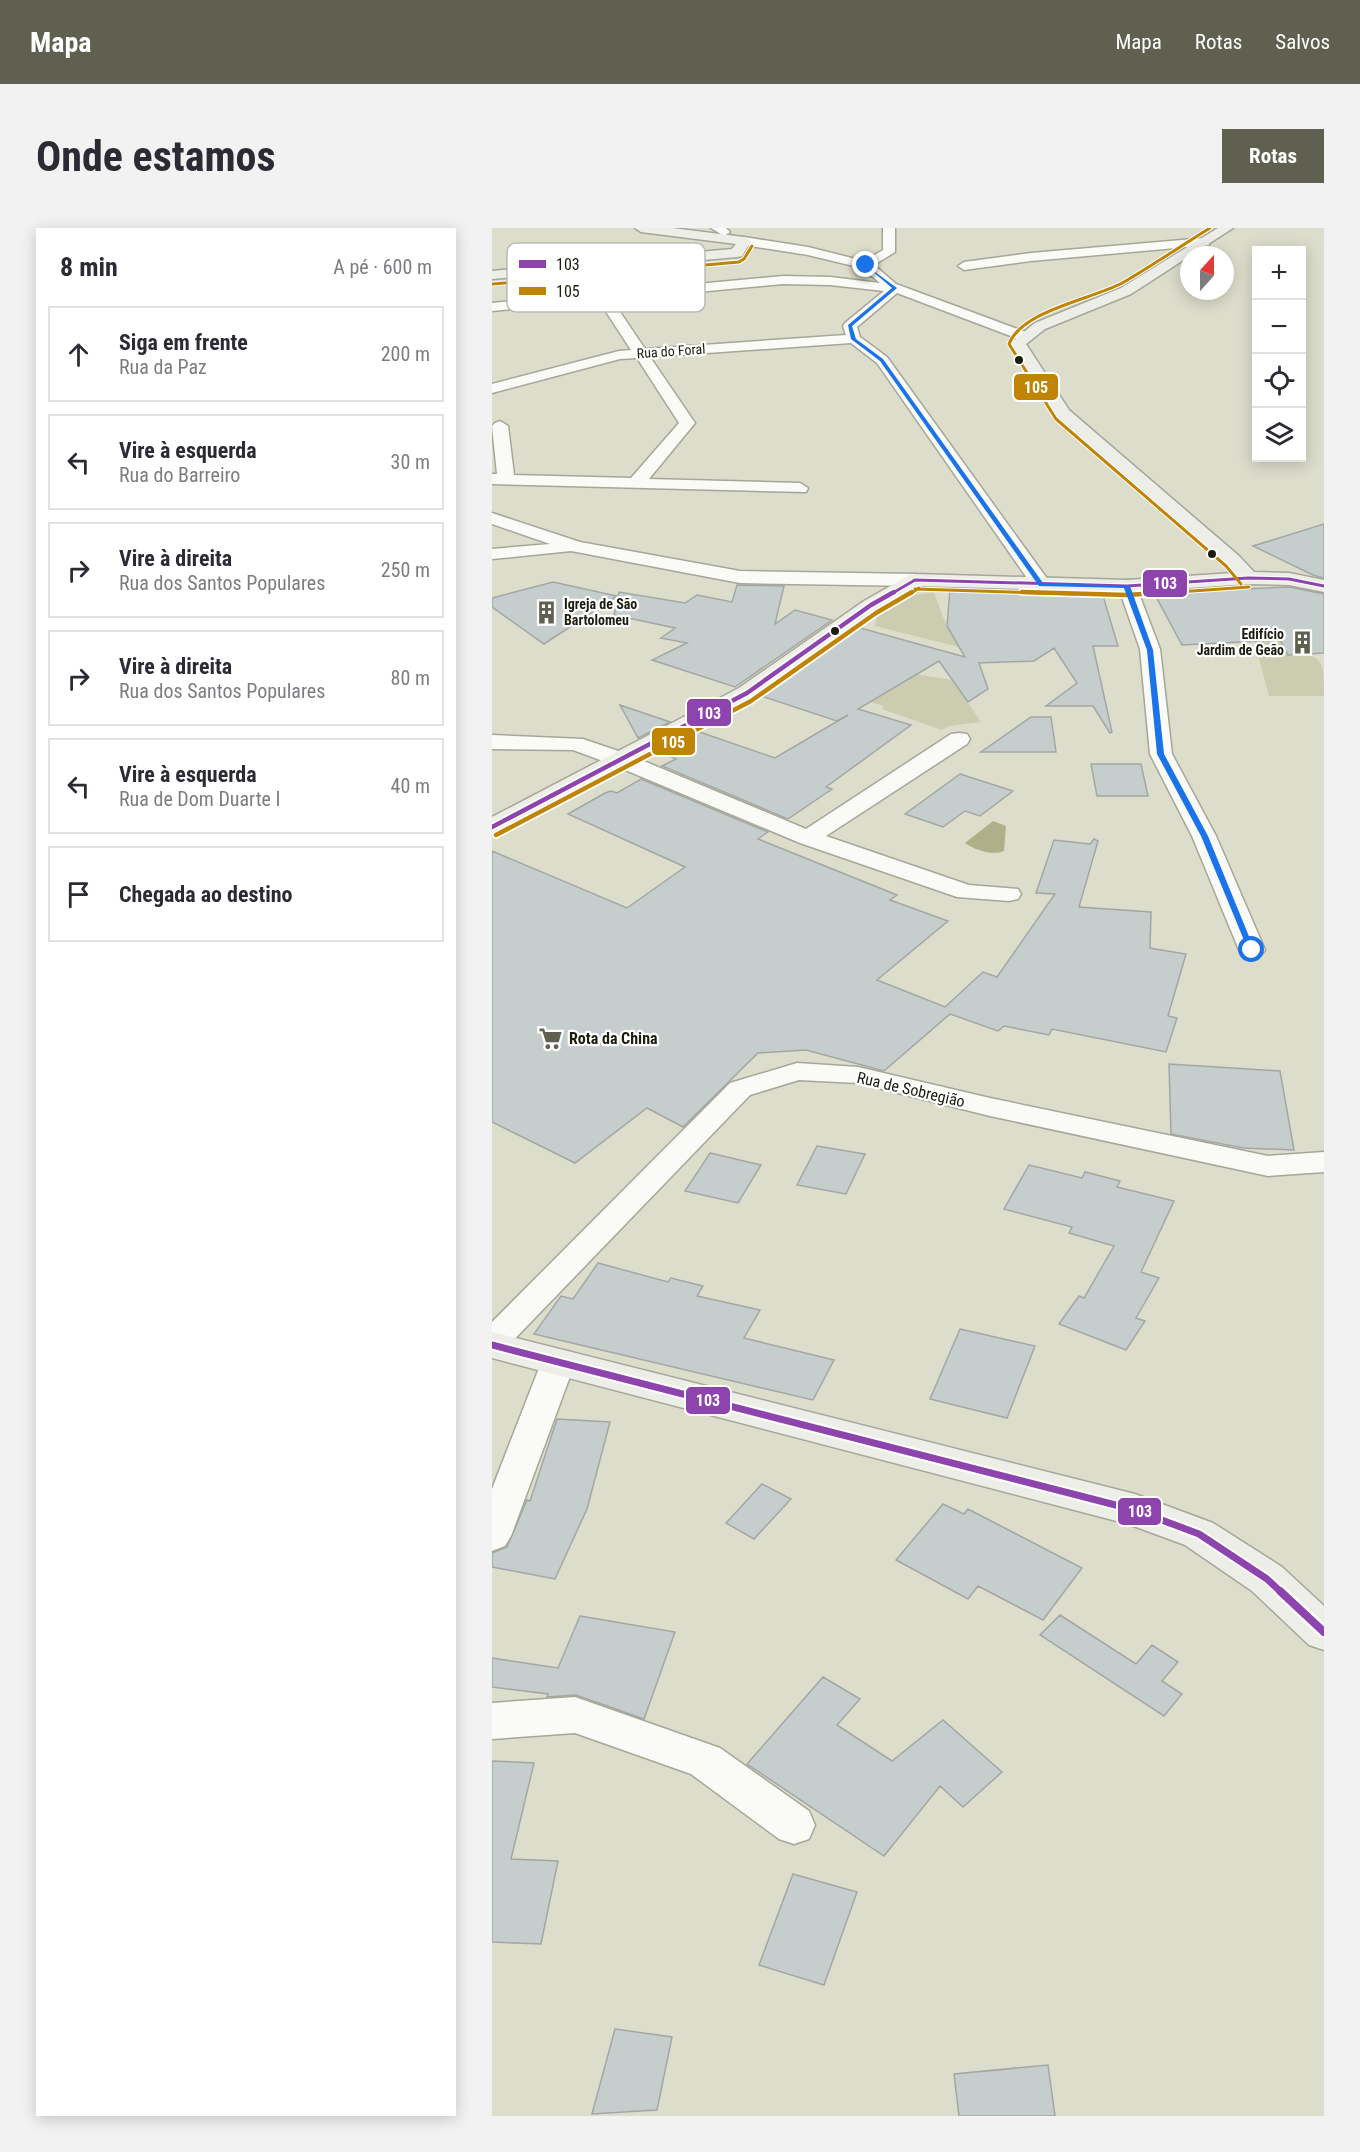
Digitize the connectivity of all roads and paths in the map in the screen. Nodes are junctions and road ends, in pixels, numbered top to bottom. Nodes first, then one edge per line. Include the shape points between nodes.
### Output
1 (641, 228) edge
2 (889, 228) edge
3 (1227, 228) edge
4 (757, 229) edge
5 (722, 232) edge
6 (744, 241) junction
7 (1205, 242) junction
8 (705, 256) edge
9 (866, 265) junction
10 (964, 266) dead end
11 (507, 274) edge
12 (492, 275) edge
13 (705, 288) edge
14 (895, 288) junction
15 (507, 306) edge
16 (492, 307) edge
17 (614, 312) edge
18 (1026, 337) junction
19 (854, 339) junction
20 (641, 352) junction
21 (492, 388) edge
22 (500, 426) dead end
23 (499, 479) edge
24 (636, 483) junction
25 (800, 488) dead end
26 (492, 518) edge
27 (576, 547) junction
28 (492, 554) edge
29 (1248, 578) junction
30 (915, 580) junction
31 (1041, 585) junction
32 (1127, 586) junction
33 (1324, 586) edge
34 (959, 739) dead end
35 (492, 742) edge
36 (619, 759) junction
37 (492, 827) edge
38 (808, 838) junction
39 (1009, 894) dead end
40 (1252, 950) dead end
41 (1324, 1162) edge
42 (492, 1344) edge
43 (558, 1363) junction
44 (492, 1536) edge
45 (1324, 1632) edge
46 (492, 1721) edge
47 (794, 1825) dead end

1 - 5 street
2 - 9 street via 889,252
3 - 7 street
4 - 5 street
5 - 6 street
6 - 8 street via 737,253
6 - 9 street
7 - 10 street
7 - 18 street via 1126,291 1040,326
9 - 14 street
11 - 12 street
13 - 14 street via 783,280
14 - 18 street
14 - 19 street via 850,326
15 - 16 street
17 - 20 street
18 - 29 street via 1018,343 1063,413
19 - 20 street, Rua do Foral
19 - 31 street via 882,360
20 - 21 street, Rua do Foral
20 - 24 street via 687,423
22 - 23 street
23 - 24 street
24 - 25 street
26 - 27 street
27 - 28 street
27 - 30 street via 740,577
29 - 32 street
29 - 33 street via 1289,579
30 - 31 street
30 - 36 street via 871,604 747,693
31 - 32 street
32 - 40 street via 1150,650 1161,754 1204,836
34 - 38 street
35 - 36 street via 574,744
36 - 37 street
36 - 38 street
38 - 39 street via 966,892
41 - 42 street, Rua de Sobregião via 1268,1166 858,1075 797,1071 740,1089
42 - 43 street
43 - 44 street
43 - 45 street via 1135,1510 1199,1534 1267,1579
46 - 47 street via 575,1715 705,1761

